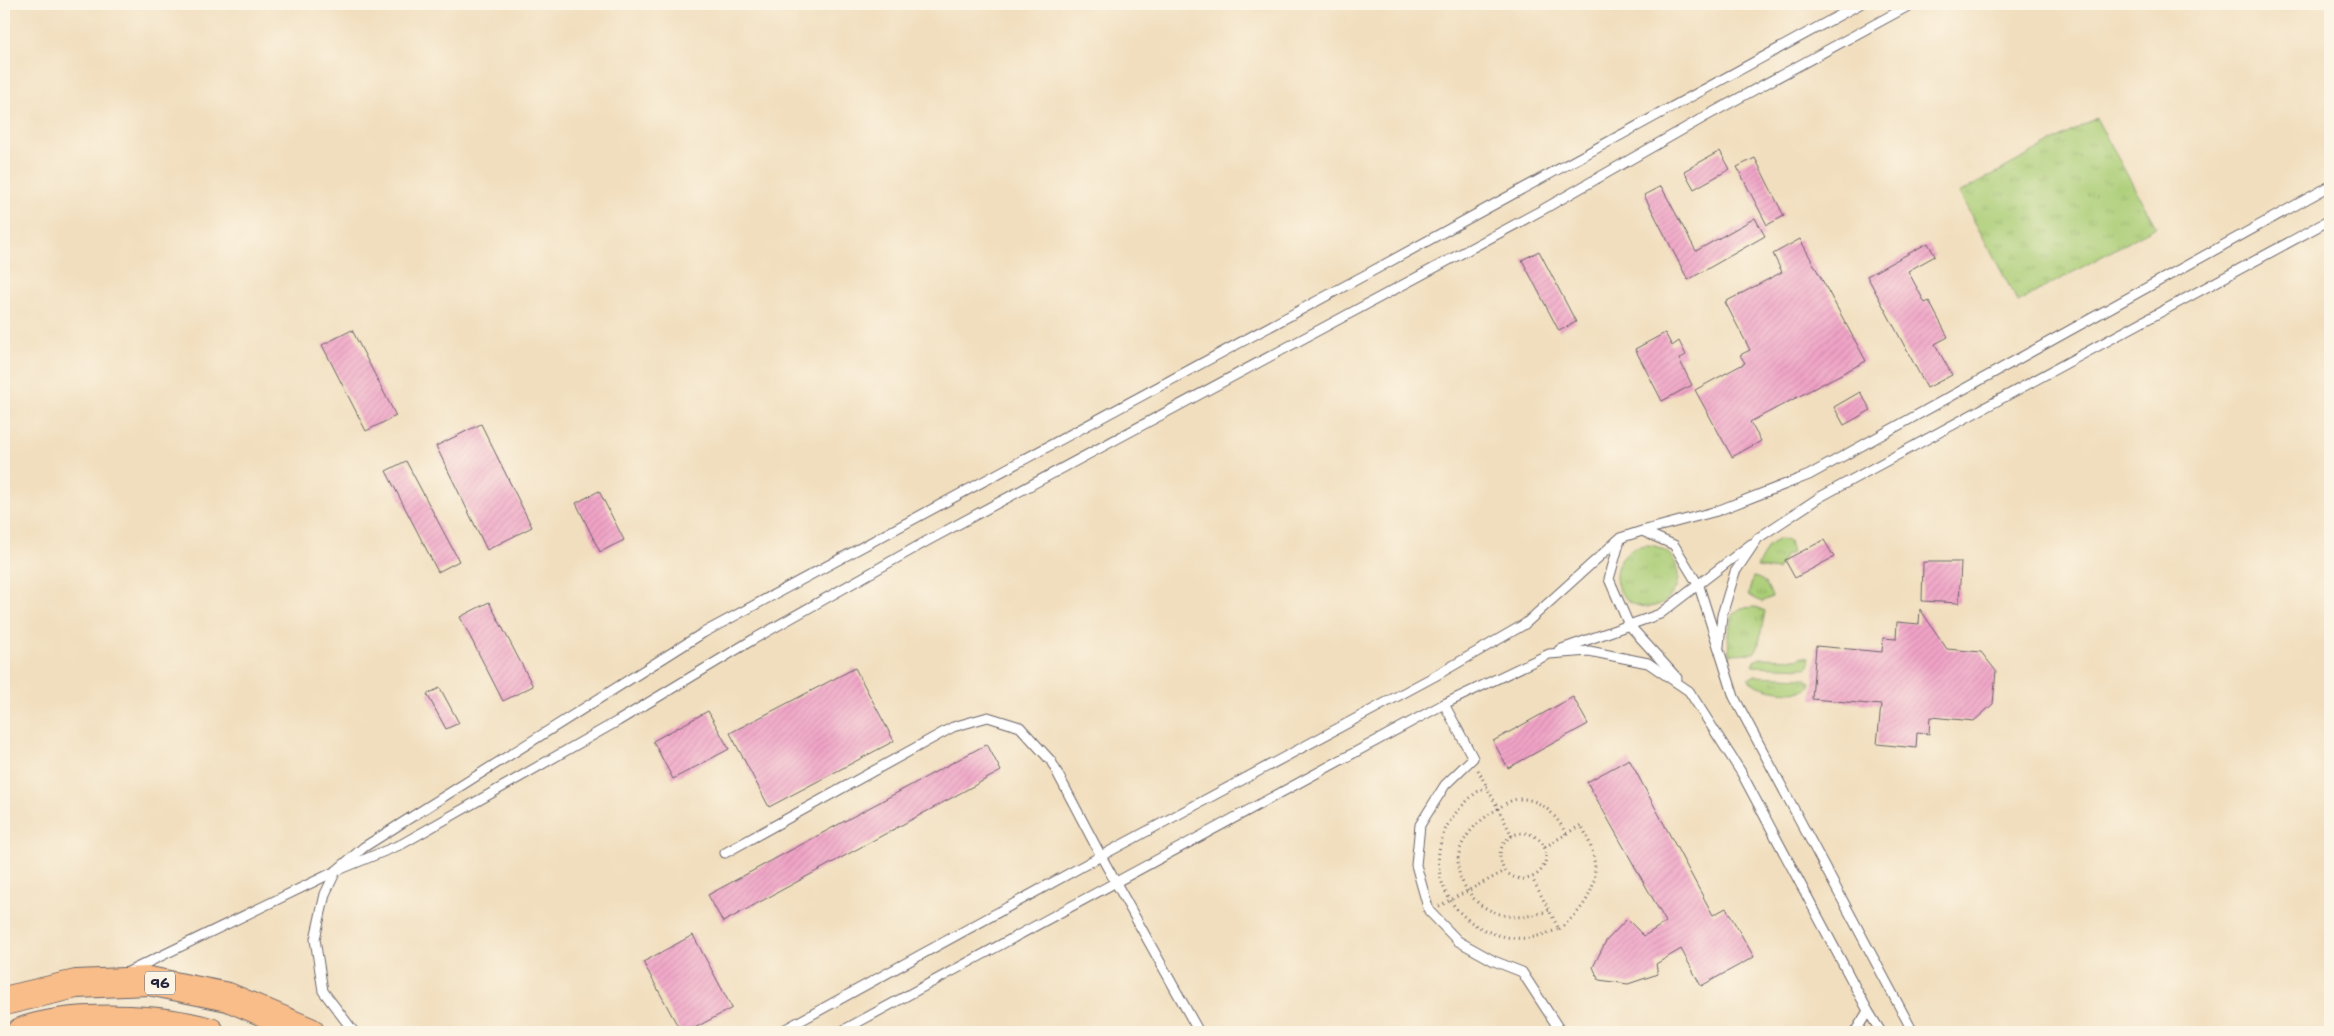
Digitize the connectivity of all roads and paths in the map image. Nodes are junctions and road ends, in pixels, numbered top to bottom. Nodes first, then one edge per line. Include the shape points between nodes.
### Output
1 (1860, 4) edge
2 (1912, 4) edge
3 (2330, 186) edge
4 (2330, 220) edge
5 (1642, 531) junction
6 (1620, 538) junction
7 (1758, 538) junction
8 (1699, 586) junction
9 (1629, 624) junction
10 (1719, 652) junction
11 (1549, 654) junction
12 (1689, 691) junction
13 (1444, 704) junction
14 (1472, 758) junction
15 (1487, 787) junction
16 (1498, 808) junction
17 (1566, 834) junction
18 (1512, 836) junction
19 (1544, 846) junction
20 (725, 853) dead end
21 (1101, 856) junction
22 (336, 871) junction
23 (1505, 871) junction
24 (1532, 878) junction
25 (1116, 882) junction
26 (1467, 891) junction
27 (1449, 900) junction
28 (1550, 910) junction
29 (1429, 911) junction
30 (1559, 929) junction
31 (105, 983) junction
32 (4, 1001) edge
33 (1868, 1011) junction
34 (21, 1032) edge
35 (210, 1032) edge
36 (310, 1032) edge
37 (354, 1032) edge
38 (780, 1032) edge
39 (840, 1032) edge
40 (1199, 1032) edge
41 (1561, 1032) edge
42 (1855, 1032) edge
43 (1881, 1032) edge
44 (1913, 1032) edge

1 - 22 lane via 703,634 372,842
2 - 22 lane via 1542,210 927,541 402,844
3 - 5 lane via 1809,476 1717,511
4 - 7 lane via 1820,497
5 - 6 lane
5 - 8 lane via 1674,544
6 - 9 lane via 1609,580
6 - 21 lane via 1526,624
7 - 8 lane
7 - 10 lane via 1735,572 1722,616
8 - 9 lane via 1660,614
8 - 10 lane
9 - 11 lane
9 - 12 lane
10 - 44 lane via 1734,698
11 - 12 lane via 1589,652 1648,663
11 - 13 lane
12 - 33 lane via 1742,772
13 - 14 lane
13 - 25 lane
14 - 15 path
14 - 29 lane via 1445,785 1420,825 1416,866
15 - 16 path
15 - 27 path via 1477,791 1455,813 1440,844 1442,884
16 - 17 path via 1520,799 1536,802 1551,812
16 - 18 path
16 - 26 path via 1479,820 1461,843 1458,862 1460,877
17 - 19 path
17 - 30 path via 1581,825 1588,836 1596,864 1587,902
18 - 19 path via 1529,833 1541,840
18 - 23 path via 1503,844 1500,854
19 - 24 path via 1546,860 1542,871
20 - 21 lane via 953,727 988,717 1020,727 1052,761
21 - 25 lane
21 - 38 lane
22 - 31 lane
22 - 37 lane via 325,894 315,939 323,991
23 - 24 path via 1515,878
23 - 26 path
24 - 28 path
25 - 39 lane
25 - 40 lane
26 - 27 path
26 - 28 path via 1480,905 1497,914 1518,918
27 - 29 path
27 - 30 path via 1470,923 1490,934 1516,938 1538,936
28 - 30 path
29 - 41 lane via 1458,941 1522,972
31 - 32 highway, 96 via 76,984
31 - 36 highway, 96 via 149,981 228,996
33 - 42 lane
33 - 43 lane
34 - 35 highway via 102,1018 191,1026

